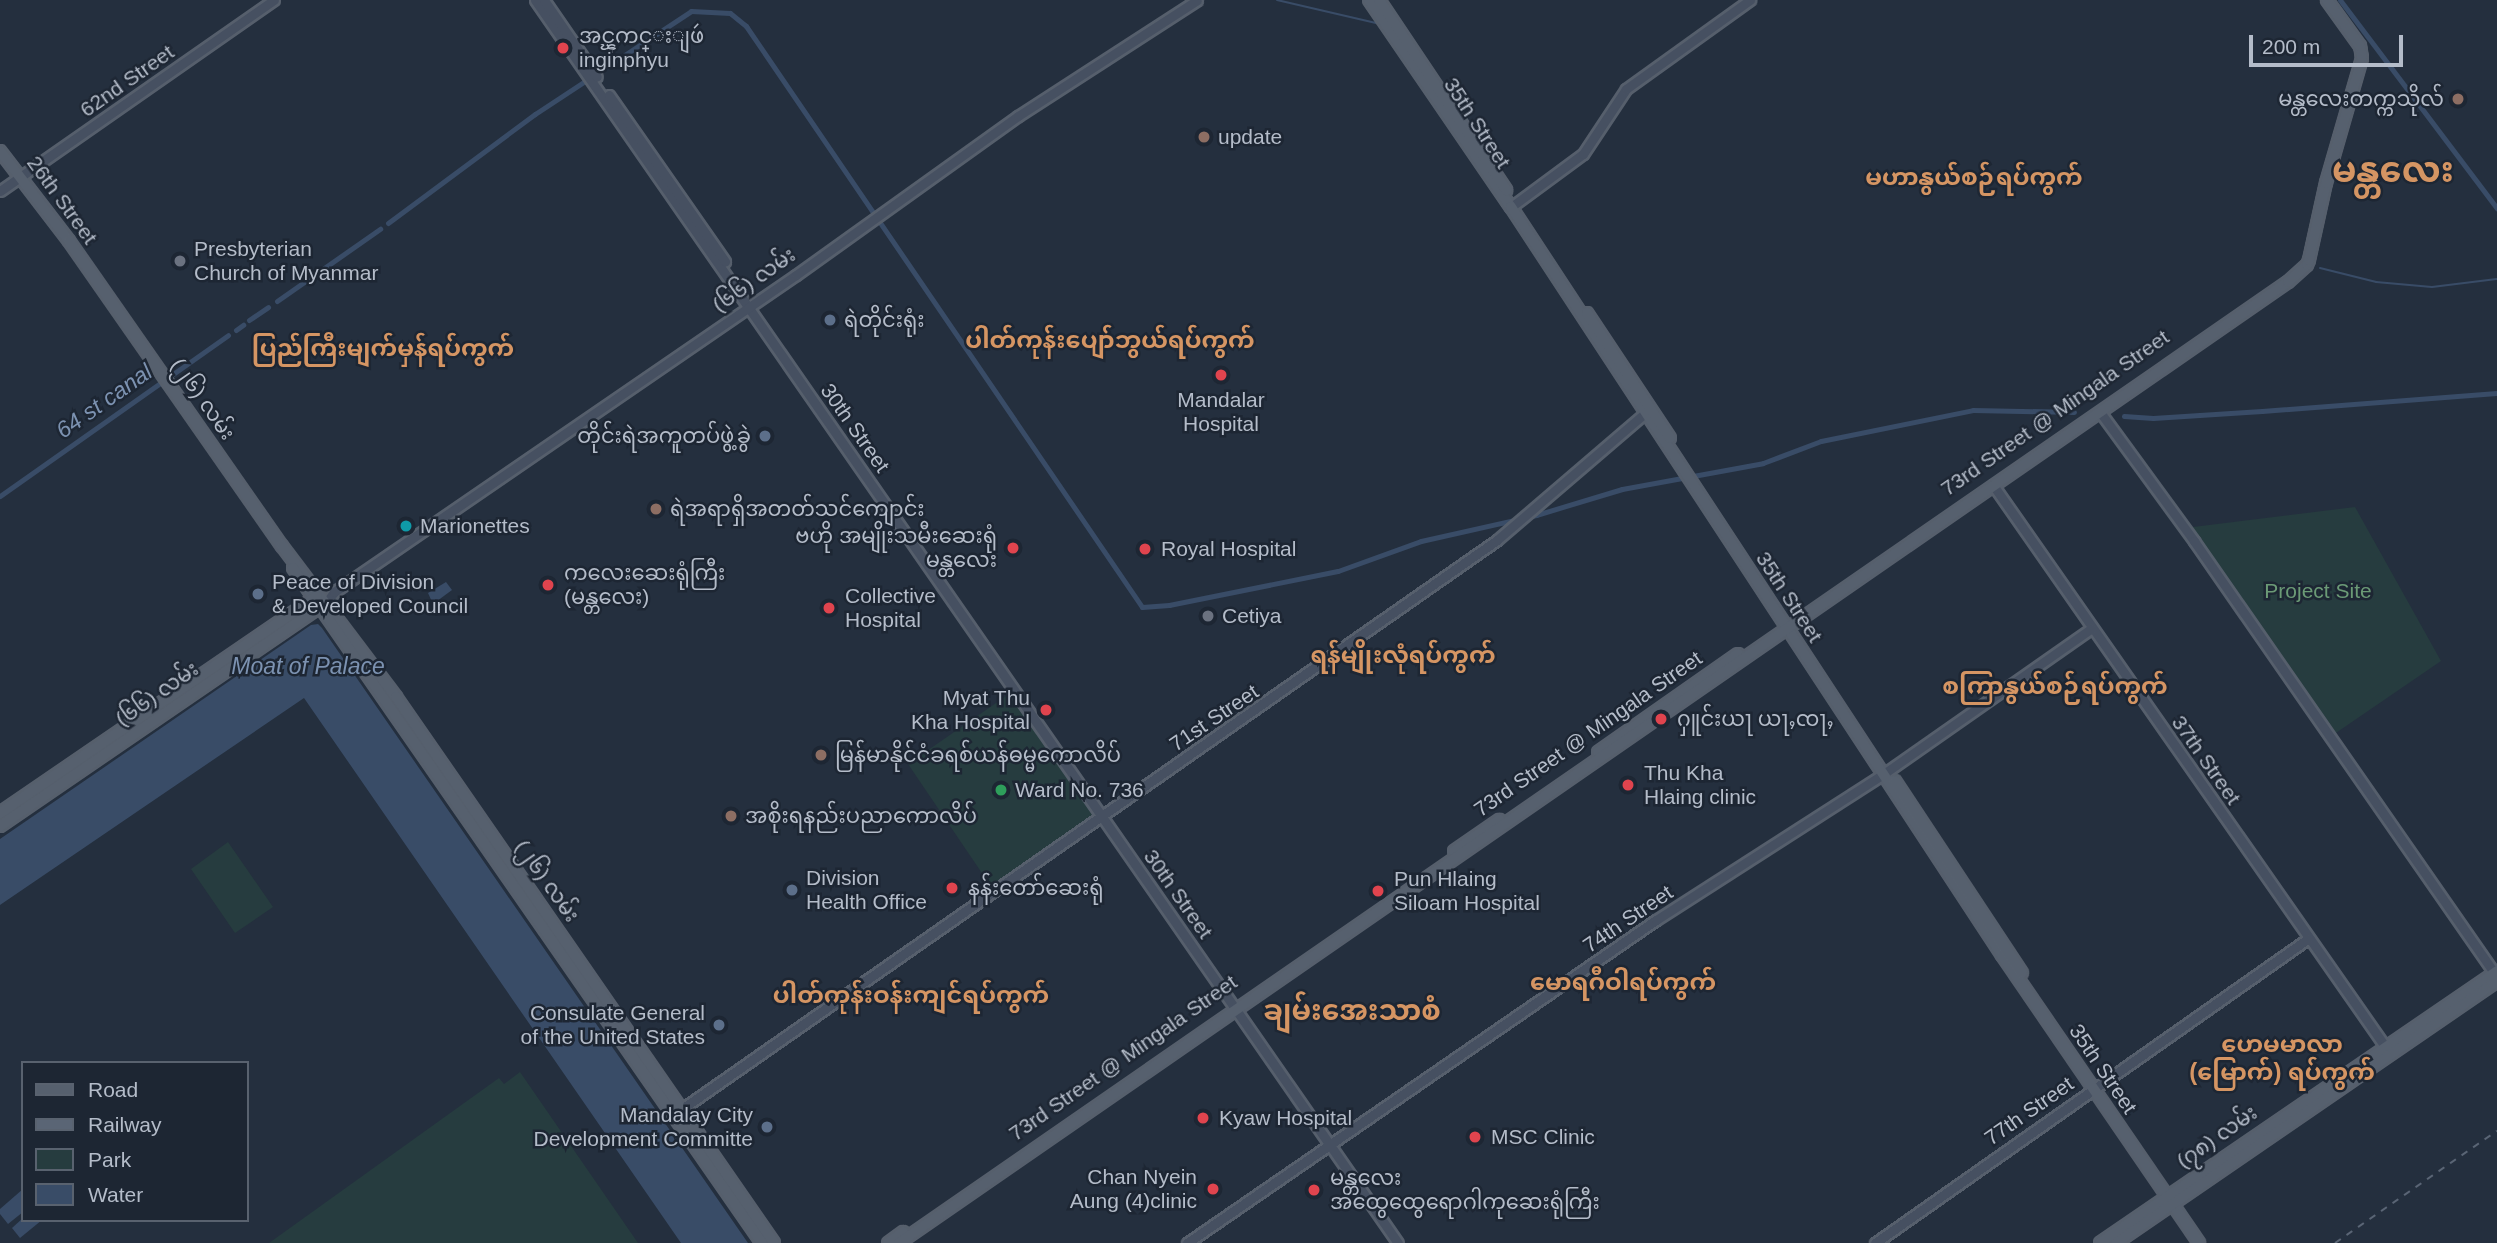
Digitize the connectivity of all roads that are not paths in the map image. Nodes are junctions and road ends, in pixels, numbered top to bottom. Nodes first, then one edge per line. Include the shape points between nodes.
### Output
1 (264, 0) edge
2 (274, 0) edge
3 (534, 0) edge
4 (544, 0) edge
5 (1197, 0) edge
6 (1369, 0) edge
7 (1379, 0) edge
8 (1749, 0) edge
9 (2327, 0) edge
10 (593, 76) junction
11 (0, 150) edge
12 (20, 174) junction
13 (0, 185) edge
14 (0, 191) edge
15 (1513, 205) junction
16 (92, 274) joint
17 (2257, 300) junction
18 (751, 306) junction
19 (2101, 412) junction
20 (1645, 413) junction
21 (1670, 445) junction
22 (1993, 485) junction
23 (320, 600) junction
24 (1786, 624) junction
25 (2092, 628) junction
26 (1885, 774) junction
27 (0, 813) edge
28 (1104, 814) junction
29 (0, 826) edge
30 (2309, 938) junction
31 (2496, 975) edge
32 (1237, 1008) junction
33 (2389, 1052) junction
34 (2096, 1087) junction
35 (682, 1109) junction
36 (672, 1115) junction
37 (1330, 1145) junction
38 (2171, 1199) junction
39 (1876, 1242) edge
40 (762, 1243) edge
41 (774, 1243) edge
42 (888, 1243) edge
43 (899, 1243) edge
44 (1187, 1243) edge
45 (1398, 1243) edge
46 (2099, 1243) edge
47 (2116, 1243) edge
48 (2199, 1243) edge

1 - 12 street, 62nd Street
2 - 12 street, 62nd Street
3 - 10 street, 30th Street
4 - 10 street, 30th Street
5 - 18 street, (၆၆) လမ်း via 1018,116
6 - 15 main road, 35th Street
7 - 15 main road, 35th Street
8 - 15 street via 1626,89 1583,154
9 - 17 main road, 73rd Street @ Mingala Street via 2360,46 2362,58 2307,265
10 - 18 street, 30th Street
11 - 12 main road, 26th Street
12 - 13 street, 62nd Street
12 - 14 street, 62nd Street
12 - 16 main road, 26th Street
15 - 20 main road, 35th Street
15 - 21 main road, 35th Street
16 - 23 main road, (၂၆) လမ်း via 282,552
17 - 19 main road, 73rd Street @ Mingala Street
17 - 24 main road, 73rd Street @ Mingala Street
18 - 23 street, (၆၆) လမ်း
18 - 28 street, 30th Street
19 - 22 main road, 73rd Street @ Mingala Street
19 - 31 street
20 - 21 main road, 35th Street
20 - 28 street, 71st Street via 1505,534
21 - 24 main road, 35th Street
22 - 24 main road, 73rd Street @ Mingala Street
22 - 25 street, 37th Street
23 - 27 main road, (၆၆) လမ်း
23 - 29 main road, (၆၆) လမ်း
23 - 35 main road, (၂၆) လမ်း via 396,697
23 - 36 main road, (၂၆) လမ်း
24 - 26 main road, 35th Street
24 - 32 main road, 73rd Street @ Mingala Street
25 - 26 street, 74th Street
25 - 30 street, 37th Street
26 - 34 main road, 35th Street
26 - 37 street, 74th Street via 1657,920
28 - 32 street, 30th Street
28 - 35 street, 71st Street
30 - 33 street, 37th Street
30 - 34 street, 77th Street
31 - 33 main road, (၇၈) လမ်း
32 - 37 street, 30th Street
32 - 42 main road, 73rd Street @ Mingala Street
32 - 43 main road, 73rd Street @ Mingala Street
33 - 38 main road, (၇၈) လမ်း
34 - 38 main road, 35th Street
34 - 39 street, 77th Street
35 - 36 street, 71st Street
35 - 41 main road, (၂၆) လမ်း
36 - 40 main road, (၂၆) လမ်း
37 - 44 street, 74th Street
37 - 45 street, 30th Street
38 - 46 main road, (၇၈) လမ်း
38 - 47 main road, (၇၈) လမ်း
38 - 48 main road, 35th Street

